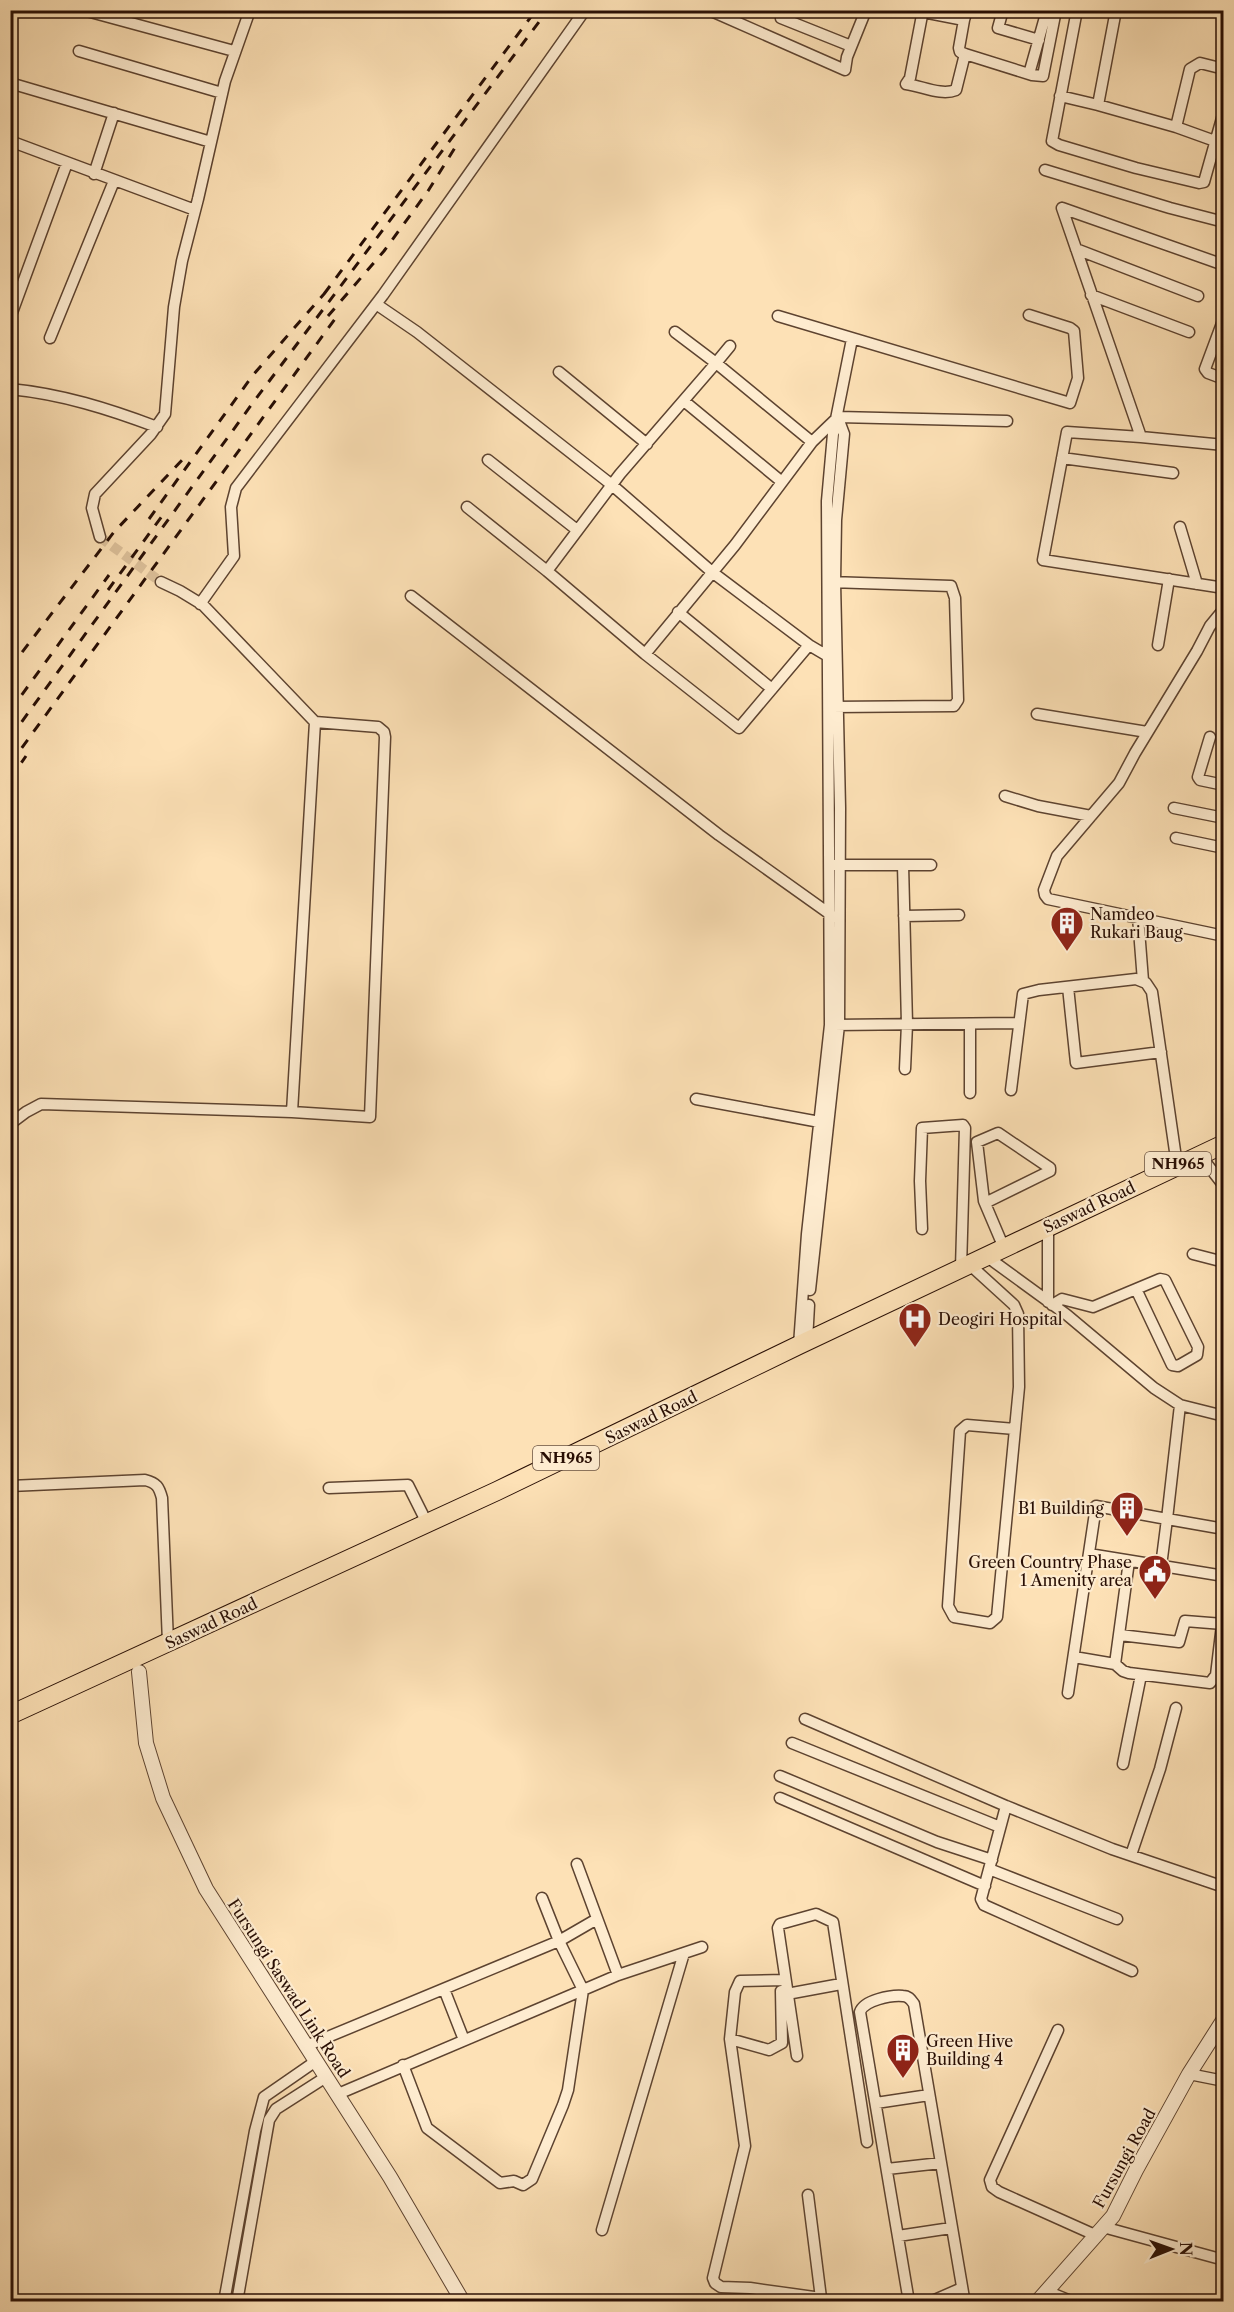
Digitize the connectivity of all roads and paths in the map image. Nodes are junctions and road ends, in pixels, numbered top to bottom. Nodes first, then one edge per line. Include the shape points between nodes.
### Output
1 (83, 10) edge
2 (250, 10) edge
3 (585, 10) edge
4 (709, 10) edge
5 (782, 10) edge
6 (866, 10) edge
7 (1003, 10) edge
8 (1047, 10) edge
9 (1056, 10) edge
10 (1077, 10) edge
11 (1116, 10) edge
12 (923, 11) edge
13 (966, 15) edge
14 (1039, 40) junction
15 (851, 46) junction
16 (79, 51) dead end
17 (234, 51) junction
18 (965, 54) junction
19 (1224, 69) edge
20 (1029, 74) junction
21 (10, 83) edge
22 (222, 93) junction
23 (1060, 96) junction
24 (1098, 105) junction
25 (1224, 111) edge
26 (114, 113) junction
27 (1176, 127) junction
28 (1215, 141) junction
29 (12, 142) edge
30 (211, 142) junction
31 (10, 154) edge
32 (67, 163) junction
33 (1045, 170) dead end
34 (94, 174) junction
35 (114, 181) junction
36 (195, 210) junction
37 (1224, 222) edge
38 (1076, 249) junction
39 (1224, 265) edge
40 (1091, 295) junction
41 (1198, 296) dead end
42 (375, 304) junction
43 (1029, 315) dead end
44 (778, 316) dead end
45 (10, 318) edge
46 (1224, 318) edge
47 (675, 332) dead end
48 (1189, 332) dead end
49 (1220, 337) edge
50 (50, 338) dead end
51 (852, 339) junction
52 (730, 346) dead end
53 (716, 363) junction
54 (559, 372) dead end
55 (1224, 379) edge
56 (10, 389) edge
57 (684, 401) junction
58 (838, 417) junction
59 (1006, 421) dead end
60 (158, 427) junction
61 (1141, 436) junction
62 (812, 442) junction
63 (647, 444) junction
64 (1224, 444) edge
65 (1062, 458) junction
66 (488, 460) dead end
67 (1173, 473) dead end
68 (782, 482) junction
69 (612, 485) junction
70 (467, 507) dead end
71 (1180, 527) dead end
72 (577, 530) junction
73 (100, 537) tunnel mouth
74 (547, 571) junction
75 (712, 572) junction
76 (1168, 579) junction
77 (161, 582) tunnel mouth
78 (831, 582) junction
79 (1197, 584) junction
80 (1224, 588) edge
81 (411, 596) dead end
82 (200, 604) junction
83 (1224, 609) edge
84 (678, 612) junction
85 (809, 645) junction
86 (1158, 645) dead end
87 (645, 654) junction
88 (832, 658) junction
89 (772, 689) junction
90 (834, 707) junction
91 (1037, 714) dead end
92 (315, 722) junction
93 (1147, 732) junction
94 (1210, 737) dead end
95 (1224, 785) edge
96 (1005, 796) dead end
97 (1174, 808) dead end
98 (1091, 816) junction
99 (1224, 818) edge
100 (1176, 838) dead end
101 (1224, 848) edge
102 (835, 865) junction
103 (903, 865) junction
104 (931, 865) dead end
105 (959, 915) dead end
106 (904, 916) junction
107 (834, 917) junction
108 (1138, 917) junction
109 (1224, 936) edge
110 (1143, 981) junction
111 (1068, 987) junction
112 (1017, 1023) dead end
113 (907, 1024) junction
114 (970, 1024) junction
115 (835, 1025) junction
116 (1161, 1052) junction
117 (905, 1069) dead end
118 (1011, 1090) dead end
119 (970, 1093) dead end
120 (696, 1099) dead end
121 (292, 1112) junction
122 (824, 1122) junction
123 (10, 1124) edge
124 (1224, 1144) edge
125 (1200, 1155) junction
126 (1177, 1165) junction
127 (1224, 1186) edge
128 (985, 1203) junction
129 (1048, 1227) junction
130 (922, 1229) dead end
131 (1004, 1248) junction
132 (1193, 1254) dead end
133 (986, 1256) junction
134 (1224, 1262) edge
135 (965, 1266) junction
136 (1136, 1289) junction
137 (1050, 1303) junction
138 (803, 1343) junction
139 (1180, 1405) junction
140 (1224, 1416) edge
141 (1015, 1429) junction
142 (10, 1486) edge
143 (328, 1488) dead end
144 (1167, 1519) junction
145 (427, 1523) junction
146 (1224, 1529) edge
147 (1089, 1554) junction
148 (1129, 1561) junction
149 (1161, 1566) junction
150 (1224, 1576) edge
151 (1224, 1608) edge
152 (1222, 1623) edge
153 (1120, 1635) junction
154 (168, 1642) junction
155 (1074, 1657) junction
156 (1115, 1664) junction
157 (139, 1672) dead end
158 (1141, 1675) junction
159 (1220, 1676) edge
160 (1068, 1693) dead end
161 (1176, 1708) dead end
162 (10, 1715) edge
163 (804, 1719) dead end
164 (792, 1743) dead end
165 (1123, 1764) dead end
166 (780, 1776) dead end
167 (780, 1798) dead end
168 (1006, 1806) junction
169 (1000, 1827) junction
170 (1131, 1856) junction
171 (577, 1864) dead end
172 (991, 1864) junction
173 (985, 1886) junction
174 (1224, 1887) edge
175 (542, 1898) dead end
176 (597, 1919) junction
177 (1117, 1919) dead end
178 (559, 1941) junction
179 (702, 1947) dead end
180 (684, 1953) junction
181 (1131, 1971) dead end
182 (618, 1975) junction
183 (783, 1980) junction
184 (842, 1984) junction
185 (444, 1989) junction
186 (583, 1990) junction
187 (787, 1994) junction
188 (1224, 2019) edge
189 (1058, 2030) dead end
190 (730, 2039) junction
191 (464, 2040) junction
192 (306, 2046) junction
193 (796, 2056) dead end
194 (316, 2061) junction
195 (403, 2066) junction
196 (1189, 2074) junction
197 (327, 2077) junction
198 (1224, 2081) edge
199 (338, 2094) junction
200 (929, 2095) junction
201 (876, 2103) junction
202 (867, 2142) dead end
203 (940, 2163) junction
204 (887, 2169) junction
205 (808, 2195) dead end
206 (951, 2228) junction
207 (602, 2230) dead end
208 (1099, 2231) junction
209 (898, 2236) junction
210 (1224, 2260) edge
211 (962, 2288) junction
212 (1041, 2296) edge
213 (825, 2300) edge
214 (224, 2301) edge
215 (237, 2301) edge
216 (463, 2301) edge
217 (909, 2301) edge
218 (930, 2301) edge
219 (966, 2301) edge
220 (1073, 2301) edge

1 - 17 street
2 - 17 street
3 - 42 street
4 - 15 street via 845,70
5 - 15 street via 781,18
6 - 15 street
7 - 14 street via 998,28
8 - 14 street
9 - 20 street via 1044,76
10 - 23 street
11 - 24 street
12 - 13 street
12 - 18 street via 906,84 953,92
13 - 18 street via 958,48
14 - 20 street
16 - 22 street
17 - 22 street
18 - 20 street
19 - 27 street via 1200,63 1190,69
21 - 26 street
22 - 30 street
23 - 24 street
23 - 28 street via 1052,141 1059,146 1199,183 1204,182
24 - 27 street
25 - 28 street
26 - 30 street
26 - 34 street
27 - 28 street
29 - 31 street
29 - 32 street
30 - 36 street
32 - 34 street
32 - 45 street
33 - 37 street
34 - 35 street
35 - 36 street
35 - 50 street
36 - 60 street via 174,307 168,401
38 - 39 street via 1062,208
38 - 40 street
38 - 41 street
40 - 48 street
40 - 61 street
42 - 69 street via 417,332
42 - 82 street via 236,488 231,507 234,556
43 - 51 street via 1074,331 1077,378 1070,403
44 - 51 street
46 - 49 street
47 - 53 street
49 - 55 street via 1205,371
51 - 58 street
52 - 53 street
53 - 57 street
53 - 62 street
54 - 63 street
56 - 60 street via 85,402
57 - 63 street
57 - 68 street
58 - 59 street
58 - 62 street
58 - 78 street via 844,434
60 - 73 street via 95,494 92,508
61 - 64 street
61 - 65 street via 1067,432
62 - 68 street
63 - 69 street
65 - 67 street
65 - 76 street via 1042,560
66 - 72 street
68 - 75 street
69 - 72 street
69 - 75 street
70 - 74 street
71 - 79 street
72 - 74 street
74 - 87 street
75 - 84 street
75 - 85 street
76 - 79 street
76 - 86 street
77 - 82 street
78 - 88 street
78 - 90 street via 951,586 957,625 958,700 954,706
79 - 80 street
81 - 107 street via 719,835
82 - 92 street
83 - 93 street
84 - 87 street
84 - 89 street
85 - 88 street
85 - 89 street
87 - 89 street via 740,728
88 - 90 street
90 - 102 street
91 - 93 street
92 - 121 street
92 - 121 street via 378,727 385,737 370,1117
93 - 98 street via 1119,783
94 - 95 street via 1198,777
96 - 98 street
97 - 99 street
98 - 108 street via 1057,856 1045,895 1048,899
100 - 101 street
102 - 103 street
102 - 107 street
103 - 104 street
103 - 106 street
105 - 106 street
106 - 113 street
107 - 115 street
108 - 109 street
108 - 110 street
110 - 111 street
110 - 116 street via 1152,992
111 - 116 street via 1076,1062
111 - 118 street via 1023,994
112 - 114 street
113 - 114 street
113 - 115 street
113 - 117 street
114 - 119 street
115 - 122 street
116 - 126 street
120 - 122 street
121 - 123 street via 41,1104
122 - 138 street
124 - 125 highway, Saswad Road / NH965
125 - 126 highway, Saswad Road / NH965
125 - 127 street
126 - 129 highway, Saswad Road / NH965
128 - 128 street via 979,1141 998,1133 1050,1168
128 - 131 street
129 - 131 highway, Saswad Road / NH965
129 - 137 street
130 - 135 street via 922,1128 963,1125
131 - 133 highway, Saswad Road / NH965
132 - 134 street
133 - 135 highway, Saswad Road / NH965
133 - 137 street
135 - 138 highway, Saswad Road / NH965
135 - 141 street via 1014,1305 1018,1314
136 - 136 street via 1160,1279 1168,1281 1198,1347 1197,1356 1172,1365
136 - 137 street via 1093,1307 1062,1299
137 - 139 street
138 - 145 highway, Saswad Road / NH965
139 - 140 street
139 - 144 street
141 - 141 street via 997,1617 990,1623 954,1617 948,1606 960,1431 967,1425
142 - 154 street via 154,1482 162,1498
143 - 145 street via 408,1485
144 - 146 street
144 - 147 street via 1096,1506
144 - 149 street
145 - 154 highway, Saswad Road / NH965
147 - 148 street
147 - 155 street
148 - 149 street
148 - 153 street
149 - 150 street
151 - 152 street
152 - 153 street via 1185,1621 1179,1642
152 - 159 street
153 - 156 street
154 - 162 highway, Saswad Road / NH965
155 - 156 street
155 - 160 street
156 - 158 street via 1123,1671
157 - 192 street, Fursungi Saswad Link Road via 146,1743 163,1798 189,1857
158 - 159 street via 1207,1683
158 - 165 street
161 - 170 street
163 - 168 street
164 - 169 street
166 - 172 street
167 - 173 street
168 - 169 street
168 - 170 street
169 - 172 street
170 - 174 street
171 - 176 street
172 - 173 street
172 - 177 street
173 - 181 street via 981,1899 984,1905
175 - 178 street
176 - 178 street
176 - 182 street
178 - 185 street
178 - 186 street
179 - 180 street
180 - 182 street
180 - 207 street
182 - 186 street
183 - 184 street via 780,1924 816,1914 833,1922
183 - 187 street
183 - 190 street via 740,1981 735,1992
183 - 190 street via 782,2043 768,2050
184 - 187 street
184 - 202 street
185 - 191 street
185 - 192 street
186 - 191 street
186 - 195 street via 566,2097 532,2179 523,2185 514,2181 500,2183 427,2128
187 - 193 street
188 - 196 street, Fursungi Road
189 - 208 street via 990,2180 999,2192
190 - 213 street via 745,2146 713,2278 721,2286
191 - 195 street
192 - 194 street, Fursungi Saswad Link Road
194 - 197 street, Fursungi Saswad Link Road
194 - 214 street via 264,2097
195 - 199 street
196 - 198 street
196 - 208 street, Fursungi Road via 1113,2216
197 - 199 street, Fursungi Saswad Link Road
197 - 215 street via 276,2109 269,2120
199 - 216 street, Fursungi Saswad Link Road
200 - 201 street
200 - 201 street via 914,2004 904,1996 867,2001 860,2012
200 - 203 street
201 - 204 street
203 - 204 street
203 - 206 street
204 - 209 street
205 - 213 street
206 - 209 street
206 - 211 street
208 - 210 street
208 - 212 street, Fursungi Road
209 - 217 street
211 - 218 street
211 - 219 street
212 - 220 street

